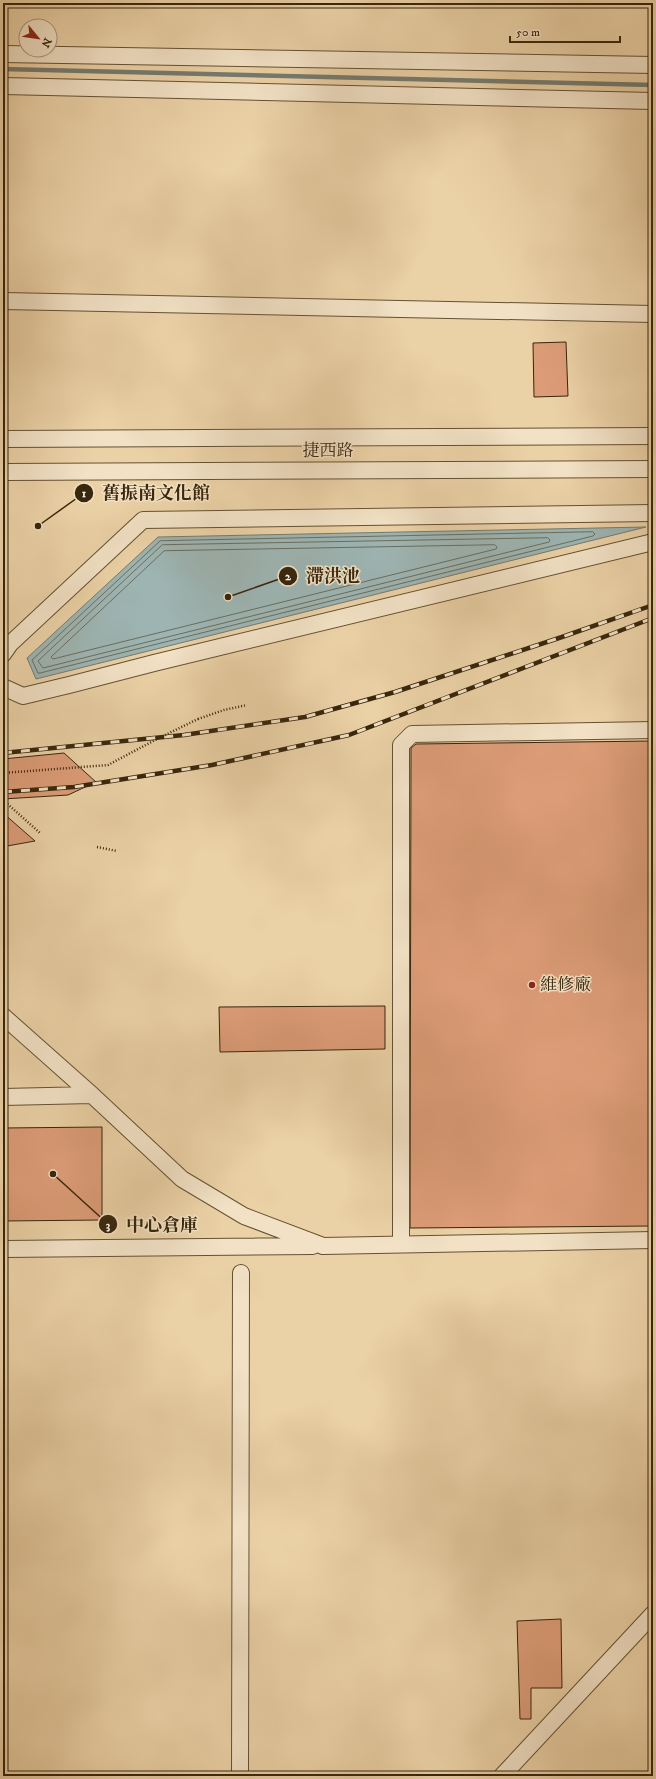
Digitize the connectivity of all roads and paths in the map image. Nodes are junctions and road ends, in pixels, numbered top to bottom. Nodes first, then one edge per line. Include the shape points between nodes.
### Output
1 (3, 54) edge
2 (653, 64) edge
3 (3, 86) edge
4 (653, 101) edge
5 (3, 301) edge
6 (653, 314) edge
7 (653, 436) edge
8 (3, 439) edge
9 (653, 468) edge
10 (3, 472) edge
11 (653, 513) edge
12 (653, 542) edge
13 (3, 654) edge
14 (3, 687) edge
15 (247, 705) dead end
16 (653, 730) edge
17 (3, 773) edge
18 (3, 800) edge
19 (40, 834) dead end
20 (97, 847) dead end
21 (117, 851) dead end
22 (3, 1016) edge
23 (92, 1096) junction
24 (3, 1097) edge
25 (653, 1240) edge
26 (401, 1244) junction
27 (323, 1246) junction
28 (3, 1249) edge
29 (241, 1273) dead end
30 (653, 1614) edge
31 (240, 1776) edge
32 (502, 1776) edge

1 - 2 street
3 - 4 street
5 - 6 street
7 - 8 street, 捷西路
9 - 10 street, 捷西路
11 - 13 street via 143,520 10,644
12 - 14 street via 23,696
15 - 17 path, bridge via 198,719 108,765
16 - 26 street via 412,734 401,745
18 - 19 path
20 - 21 path
22 - 23 street
23 - 24 street
23 - 27 street via 182,1179 244,1216
25 - 26 street
26 - 27 street
27 - 28 street
29 - 31 street
30 - 32 street

